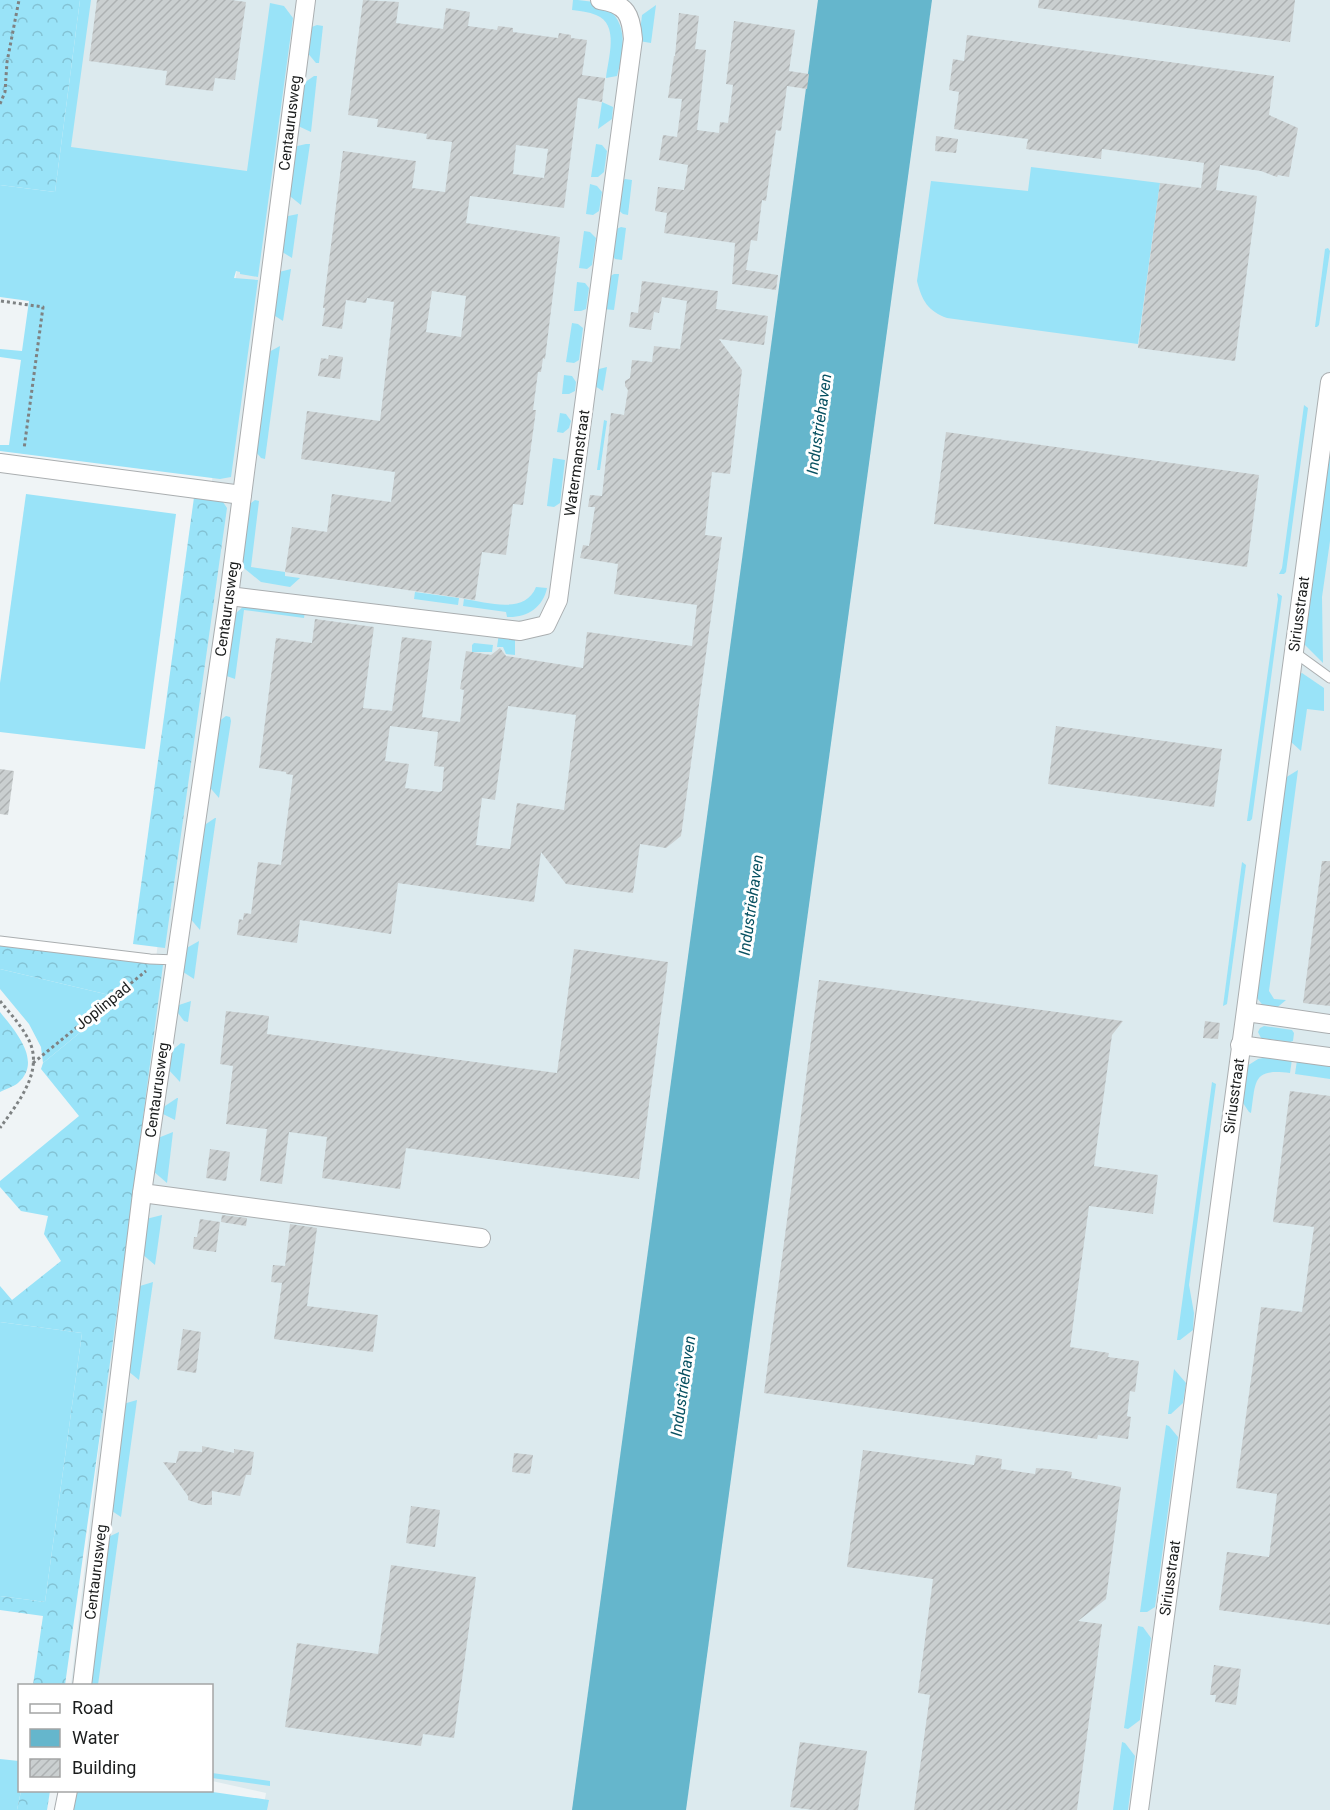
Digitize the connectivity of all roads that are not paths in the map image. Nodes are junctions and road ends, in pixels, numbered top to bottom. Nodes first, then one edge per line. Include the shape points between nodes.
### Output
1 (306, 0) edge
2 (600, 0) edge
3 (1330, 382) edge
4 (0, 463) edge
5 (242, 495) junction
6 (229, 596) junction
7 (1294, 652) junction
8 (1330, 678) edge
9 (0, 941) edge
10 (169, 959) junction
11 (1246, 1012) junction
12 (1322, 1023) edge
13 (1240, 1045) junction
14 (1321, 1055) edge
15 (142, 1193) junction
16 (481, 1238) dead end
17 (82, 1684) edge
18 (68, 1792) edge
19 (64, 1810) edge
20 (1139, 1810) edge

1 - 5 street, Centaurusweg
2 - 6 street, Watermanstraat via 624,9 632,20 633,39 558,600 546,625 520,631
3 - 7 street, Siriusstraat
4 - 5 street
5 - 6 street, Centaurusweg
6 - 10 street, Centaurusweg
7 - 8 lane
7 - 11 street, Siriusstraat
9 - 10 lane
10 - 15 street, Centaurusweg
11 - 12 street
11 - 13 street, Siriusstraat
12 - 14 street
13 - 14 street
13 - 20 street, Siriusstraat
15 - 16 street
15 - 17 street, Centaurusweg
18 - 19 street

